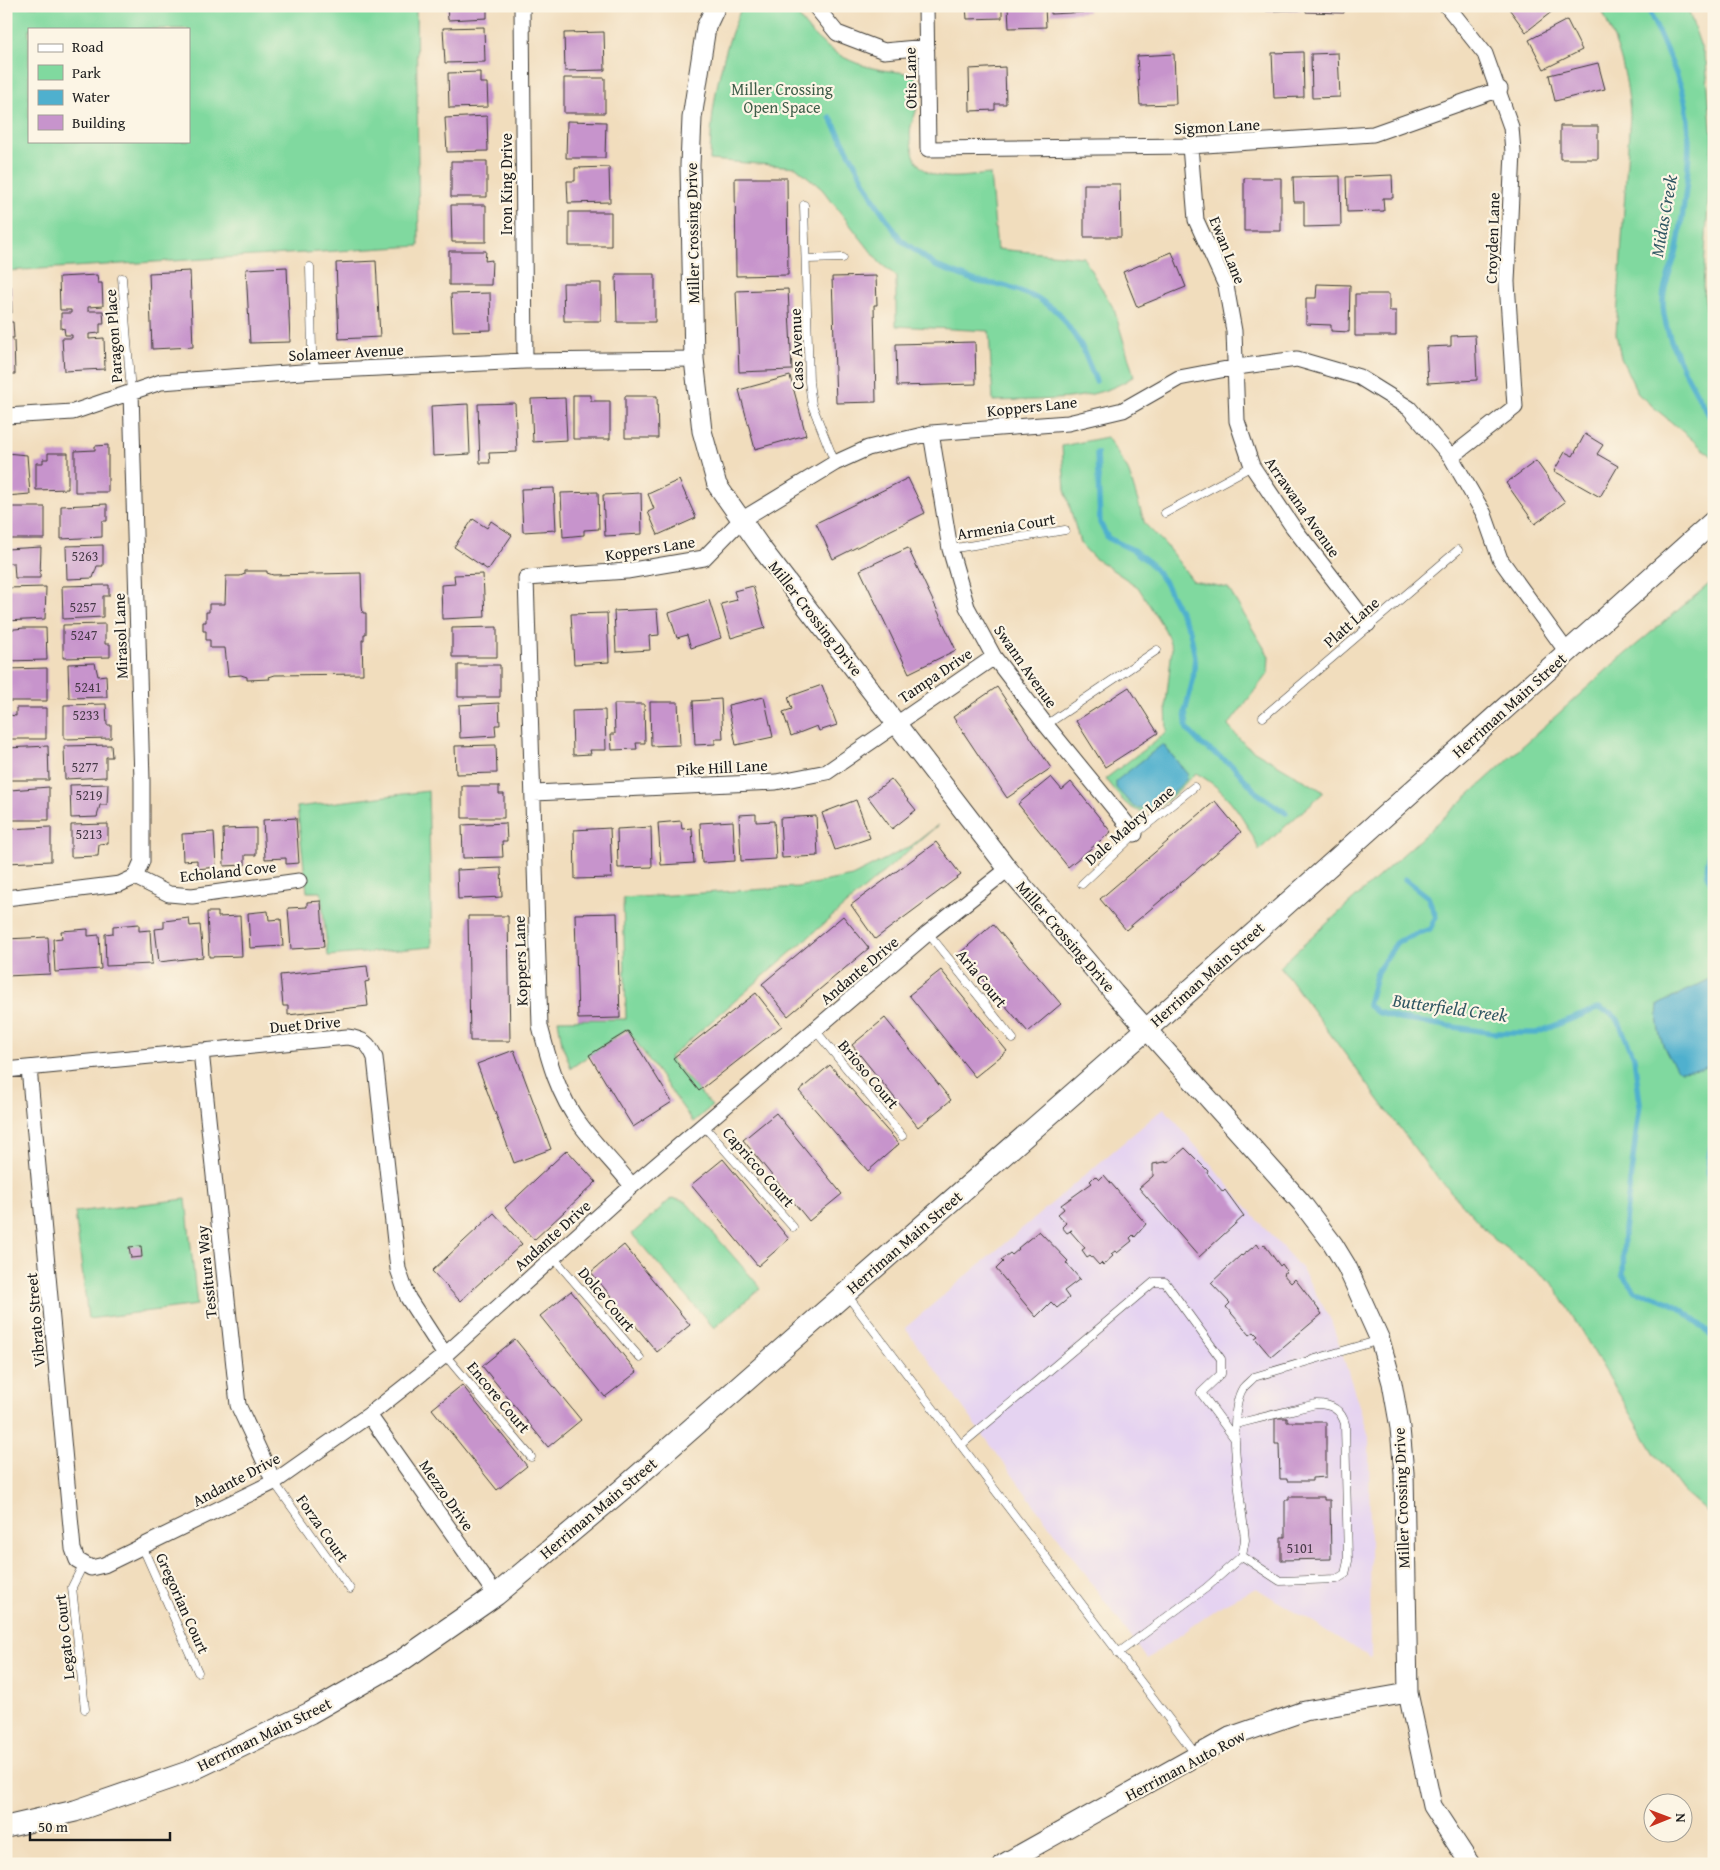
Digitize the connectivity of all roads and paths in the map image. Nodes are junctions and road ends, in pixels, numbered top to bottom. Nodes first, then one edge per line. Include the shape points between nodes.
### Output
1 (522, 6) edge
2 (716, 6) edge
3 (814, 6) edge
4 (926, 6) edge
5 (1446, 6) edge
6 (927, 47) junction
7 (1500, 89) junction
8 (1190, 146) junction
9 (928, 148) joint
10 (804, 206) dead end
11 (843, 258) dead end
12 (807, 259) junction
13 (310, 267) dead end
14 (122, 278) dead end
15 (694, 359) junction
16 (525, 361) junction
17 (1237, 367) junction
18 (316, 371) junction
19 (131, 392) junction
20 (6, 416) edge
21 (931, 433) junction
22 (1451, 458) junction
23 (835, 463) junction
24 (1252, 466) junction
25 (1165, 513) dead end
26 (741, 520) junction
27 (1711, 522) edge
28 (1065, 530) dead end
29 (950, 548) junction
30 (1458, 550) dead end
31 (1368, 624) junction
32 (1157, 650) dead end
33 (1568, 652) junction
34 (994, 657) junction
35 (1263, 717) dead end
36 (896, 723) junction
37 (1046, 725) junction
38 (1194, 787) dead end
39 (534, 793) junction
40 (1136, 834) junction
41 (1008, 869) junction
42 (135, 877) junction
43 (300, 880) dead end
44 (1082, 884) dead end
45 (6, 898) edge
46 (928, 933) junction
47 (1147, 1029) junction
48 (815, 1030) junction
49 (1014, 1039) dead end
50 (201, 1051) junction
51 (29, 1068) junction
52 (6, 1070) edge
53 (704, 1125) junction
54 (902, 1136) dead end
55 (632, 1186) junction
56 (793, 1227) dead end
57 (554, 1257) junction
58 (845, 1294) junction
59 (1380, 1340) junction
60 (445, 1356) junction
61 (640, 1358) dead end
62 (369, 1415) junction
63 (1236, 1424) junction
64 (1235, 1439) junction
65 (961, 1445) junction
66 (531, 1457) dead end
67 (274, 1482) junction
68 (142, 1546) junction
69 (1242, 1556) junction
70 (83, 1565) junction
71 (350, 1589) dead end
72 (496, 1595) junction
73 (1118, 1653) junction
74 (198, 1672) dead end
75 (1408, 1693) junction
76 (85, 1708) dead end
77 (1197, 1756) junction
78 (6, 1827) edge
79 (1003, 1864) edge
80 (1470, 1864) edge

1 - 16 street, Iron King Drive
2 - 15 street, Miller Crossing Drive via 706,27 692,118
3 - 6 street via 837,33 884,51
4 - 6 street, Otis Lane
5 - 7 street, Croyden Lane via 1485,54
6 - 9 street, Otis Lane
7 - 8 street, Sigmon Lane via 1373,134
7 - 22 street, Croyden Lane via 1511,127 1513,152 1507,282 1515,407
8 - 9 street, Sigmon Lane
8 - 17 street, Ewan Lane via 1196,220 1226,286
10 - 12 lane, Cass Avenue
11 - 12 lane
12 - 23 lane, Cass Avenue via 812,405
13 - 18 lane via 312,351
14 - 19 lane, Paragon Place
15 - 16 street, Solameer Avenue
15 - 26 street, Miller Crossing Drive via 702,431 717,484
16 - 18 street, Solameer Avenue
17 - 21 street, Koppers Lane via 1179,378 1123,410 1068,423
17 - 22 street, Koppers Lane via 1298,359 1359,376 1409,408
17 - 24 street, Arrawana Avenue via 1237,421
18 - 19 street, Solameer Avenue via 161,382
19 - 20 street, Solameer Avenue via 73,412
19 - 42 street, Mirasol Lane via 142,781 142,862
21 - 23 street, Koppers Lane via 868,448
21 - 29 street, Swann Avenue
22 - 33 street, Koppers Lane via 1484,514 1500,559
23 - 26 street, Koppers Lane
24 - 25 lane
24 - 31 street, Arrawana Avenue via 1293,527
26 - 36 street, Miller Crossing Drive
26 - 39 street, Koppers Lane via 704,558 627,572 526,578
27 - 33 main road, Herriman Main Street
28 - 29 lane, Armenia Court
29 - 34 street, Swann Avenue via 967,607
30 - 31 lane, Platt Lane
31 - 35 lane, Platt Lane
32 - 37 lane
33 - 47 main road, Herriman Main Street
34 - 36 street, Tampa Drive
34 - 37 street, Swann Avenue
36 - 39 street, Pike Hill Lane via 827,772 818,774 776,782
36 - 41 street, Miller Crossing Drive
37 - 40 street, Swann Avenue
38 - 40 lane, Dale Mabry Lane
39 - 55 street, Koppers Lane via 540,1026 562,1096 580,1124
40 - 44 lane, Dale Mabry Lane
41 - 46 street, Andante Drive
41 - 47 street, Miller Crossing Drive
42 - 43 street, Echoland Cove via 169,894 192,896
42 - 45 street via 120,884
46 - 48 street, Andante Drive
46 - 49 lane, Aria Court
47 - 58 main road, Herriman Main Street
47 - 59 street, Miller Crossing Drive via 1318,1223 1347,1267
48 - 53 street, Andante Drive
48 - 54 lane, Brioso Court
50 - 51 street, Duet Drive
50 - 60 street, Duet Drive via 347,1037 359,1038 370,1045 375,1058 398,1270 408,1298
50 - 67 street, Tessitura Way via 238,1405
51 - 52 street, Duet Drive
51 - 70 street, Vibrato Street via 73,1549
53 - 55 street, Andante Drive
53 - 56 lane, Capricco Court
55 - 57 street, Andante Drive
57 - 60 street, Andante Drive
57 - 61 lane, Dolce Court
58 - 65 lane
58 - 72 main road, Herriman Main Street
59 - 63 lane via 1254,1377 1243,1388
59 - 75 street, Miller Crossing Drive via 1392,1383 1404,1473
60 - 62 street, Andante Drive
60 - 66 lane, Encore Court
62 - 67 street, Andante Drive
62 - 72 street, Mezzo Drive
63 - 64 lane
63 - 69 lane via 1325,1404 1343,1414 1345,1424 1348,1561 1345,1574 1337,1580 1328,1581 1280,1581
64 - 65 lane via 1200,1393 1221,1374 1221,1359 1165,1282 1154,1282
64 - 69 lane via 1245,1540
65 - 73 lane
67 - 68 street, Andante Drive
67 - 71 lane, Forza Court
68 - 70 street, Andante Drive via 104,1565 91,1568
68 - 74 lane, Gregorian Court
69 - 73 lane via 1206,1588
70 - 76 lane, Legato Court via 72,1587
72 - 78 main road, Herriman Main Street via 401,1661 310,1713 188,1772 75,1811
73 - 77 lane
75 - 77 street, Herriman Auto Row via 1305,1711 1230,1737
75 - 80 street, Miller Crossing Drive via 1432,1806
77 - 79 street, Herriman Auto Row

